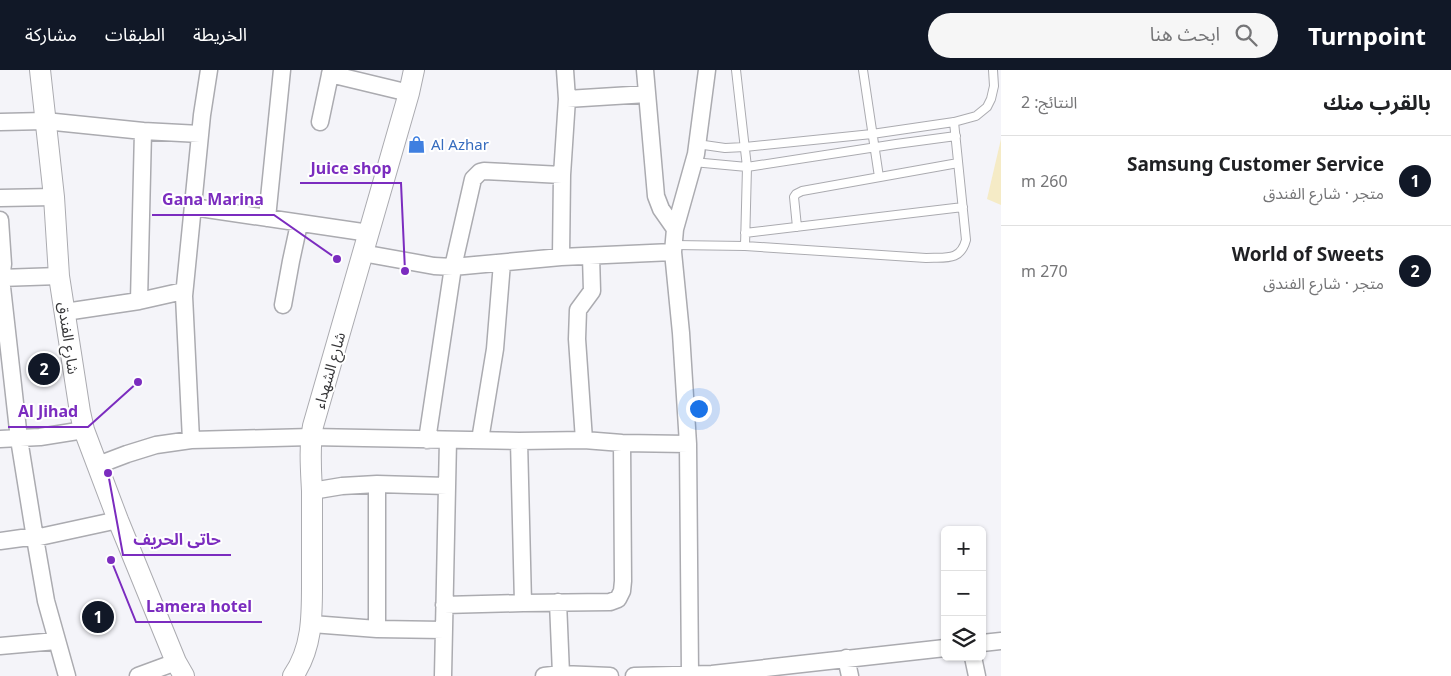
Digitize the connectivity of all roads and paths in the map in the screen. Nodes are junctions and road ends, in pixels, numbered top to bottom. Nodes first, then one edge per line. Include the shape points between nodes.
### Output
1 (40, 70) edge
2 (209, 70) edge
3 (282, 70) edge
4 (414, 70) edge
5 (565, 70) edge
6 (645, 70) edge
7 (707, 70) edge
8 (736, 70) edge
9 (863, 70) edge
10 (993, 70) edge
11 (331, 72) edge
12 (409, 93) junction
13 (647, 94) junction
14 (567, 99) junction
15 (45, 121) junction
16 (0, 122) edge
17 (320, 122) dead end
18 (954, 122) junction
19 (143, 131) junction
20 (200, 134) junction
21 (872, 134) junction
22 (956, 136) junction
23 (697, 144) junction
24 (745, 147) junction
25 (874, 148) junction
26 (693, 162) junction
27 (958, 163) junction
28 (747, 166) junction
29 (562, 175) junction
30 (879, 177) junction
31 (54, 197) junction
32 (0, 198) edge
33 (193, 207) junction
34 (963, 207) junction
35 (267, 218) junction
36 (0, 220) edge
37 (299, 224) junction
38 (797, 227) junction
39 (369, 233) junction
40 (745, 233) junction
41 (674, 242) junction
42 (745, 246) junction
43 (362, 253) junction
44 (591, 256) junction
45 (561, 257) junction
46 (502, 262) junction
47 (453, 267) junction
48 (60, 276) junction
49 (0, 278) edge
50 (184, 296) junction
51 (139, 302) junction
52 (283, 306) dead end
53 (65, 312) junction
54 (6, 373) edge
55 (84, 430) junction
56 (311, 437) junction
57 (0, 439) edge
58 (19, 439) junction
59 (191, 440) junction
60 (427, 440) junction
61 (448, 440) junction
62 (480, 440) junction
63 (584, 440) junction
64 (519, 441) junction
65 (622, 443) junction
66 (688, 444) junction
67 (98, 466) junction
68 (377, 484) junction
69 (447, 486) junction
70 (312, 491) junction
71 (118, 520) junction
72 (34, 538) junction
73 (0, 541) edge
74 (558, 602) junction
75 (522, 603) junction
76 (444, 605) junction
77 (312, 624) junction
78 (377, 629) junction
79 (444, 630) junction
80 (1001, 640) edge
81 (56, 641) junction
82 (986, 642) edge
83 (0, 646) edge
84 (307, 647) junction
85 (941, 648) edge
86 (846, 658) junction
87 (974, 661) edge
88 (180, 669) edge
89 (561, 674) junction
90 (690, 674) junction
91 (67, 676) edge
92 (138, 676) edge
93 (200, 676) edge
94 (276, 676) edge
95 (293, 676) edge
96 (443, 676) edge
97 (544, 676) edge
98 (610, 676) edge
99 (634, 676) edge
100 (850, 676) edge
101 (977, 676) edge

1 - 15 street, شارع الفندق
2 - 20 street
3 - 35 street
4 - 12 street, شارع الشهداء
5 - 14 street
6 - 13 street
7 - 23 street
8 - 24 lane
9 - 21 lane
10 - 18 lane via 994,86 987,107 976,116
11 - 12 street
11 - 17 street
12 - 39 street, شارع الشهداء
13 - 14 street
13 - 41 street via 656,196
14 - 29 street
15 - 16 street
15 - 19 street
15 - 31 street, شارع الفندق
18 - 21 lane
18 - 22 lane
19 - 20 street
19 - 51 street
20 - 33 street
21 - 24 lane
21 - 25 lane
22 - 25 lane
22 - 27 lane
23 - 24 lane
23 - 26 street
24 - 28 lane
25 - 28 lane
25 - 30 lane
26 - 28 lane
26 - 41 street
27 - 30 lane
27 - 34 lane
28 - 40 lane
29 - 45 street
29 - 47 street via 484,171 476,174
30 - 38 lane via 796,194
31 - 32 street
31 - 48 street, شارع الفندق
33 - 35 street
33 - 50 street
34 - 38 lane
34 - 42 lane via 966,240 960,253 953,257
35 - 37 street
36 - 49 street
37 - 39 street
37 - 52 street
38 - 40 lane
39 - 43 street, شارع الشهداء
40 - 42 lane
41 - 42 lane
41 - 44 street
41 - 66 street
43 - 47 street
43 - 56 street, شارع الشهداء
44 - 45 street
44 - 63 street via 592,292 578,310
45 - 46 street
46 - 47 street
46 - 62 street via 495,349
47 - 60 street
48 - 49 street
48 - 53 street, شارع الفندق
49 - 54 street
50 - 51 street via 178,292
50 - 59 street
51 - 53 street
53 - 55 street, شارع الفندق
54 - 58 street
55 - 58 street
55 - 67 street, شارع الفندق
56 - 59 street
56 - 60 street
56 - 70 street, شارع الشهداء
57 - 58 street
58 - 72 street
59 - 67 street via 127,454
60 - 61 street
61 - 62 street
61 - 69 street
62 - 64 street
63 - 64 street
63 - 65 street
64 - 75 street
65 - 66 street
65 - 74 street via 622,591 618,599 610,602
66 - 90 street
67 - 71 street, شارع الفندق
68 - 69 street
68 - 70 street
68 - 78 street
69 - 76 street
70 - 77 street, شارع الشهداء
71 - 72 street
71 - 88 street, شارع الفندق
72 - 73 street
72 - 81 street
74 - 75 street
74 - 89 street
75 - 76 street
76 - 79 street
77 - 78 street
77 - 84 street, شارع الشهداء
78 - 79 street
79 - 96 street
80 - 82 street
81 - 83 street
81 - 91 street
84 - 94 street via 289,668
84 - 95 street, شارع الشهداء
85 - 86 street
86 - 90 street
86 - 100 street
87 - 101 street
88 - 92 street
88 - 93 street via 186,664
89 - 97 street
89 - 98 street
90 - 99 street

